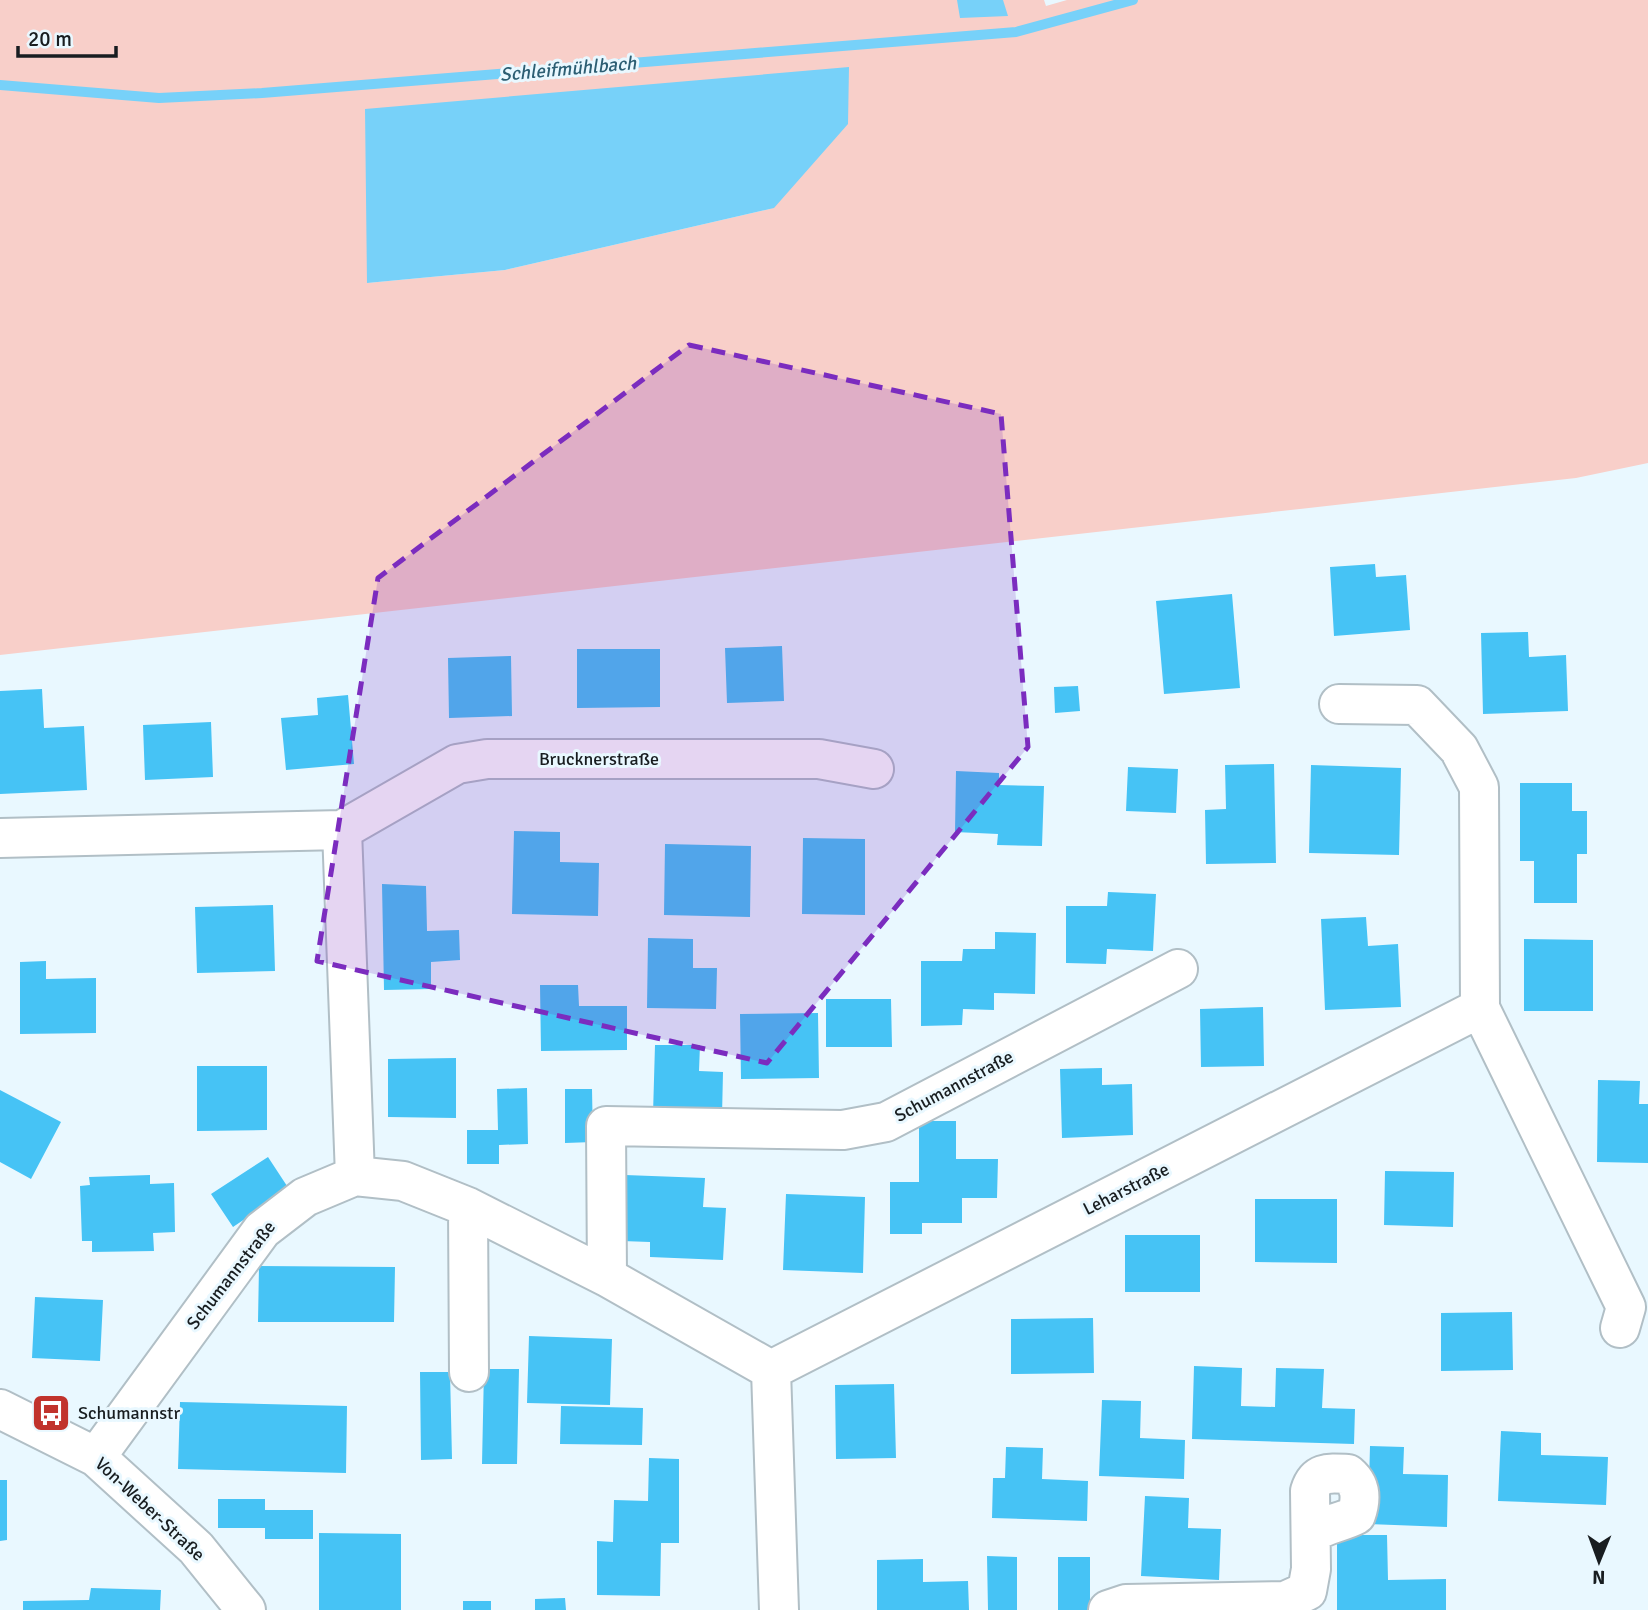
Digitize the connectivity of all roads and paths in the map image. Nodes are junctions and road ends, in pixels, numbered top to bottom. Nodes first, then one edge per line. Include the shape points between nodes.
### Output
1 (1339, 704) dead end
2 (874, 769) dead end
3 (342, 830) junction
4 (0, 838) edge
5 (1178, 969) dead end
6 (1480, 1009) junction
7 (355, 1176) junction
8 (468, 1207) junction
9 (607, 1277) junction
10 (1620, 1328) dead end
11 (771, 1370) junction
12 (469, 1372) dead end
13 (0, 1409) edge
14 (96, 1457) junction
15 (1311, 1535) dead end
16 (246, 1610) edge
17 (779, 1610) edge
18 (1108, 1610) edge

1 - 6 street via 1417,705 1459,749 1479,786
2 - 3 street, Brucknerstraße via 819,758 487,759 457,764
3 - 4 street, Brucknerstraße
3 - 7 street
5 - 9 street, Schumannstraße via 886,1122 843,1130 627,1112 606,1126
6 - 10 street via 1626,1307
6 - 11 street, Leharstraße
7 - 8 street, Schumannstraße via 403,1181
7 - 14 street, Schumannstraße via 305,1197 262,1230
8 - 9 street, Schumannstraße
8 - 12 street
9 - 11 street, Schumannstraße
11 - 17 street
13 - 14 street, Von-Weber-Straße
14 - 16 street, Von-Weber-Straße via 196,1548
15 - 18 street via 1307,1591 1285,1601 1126,1604

